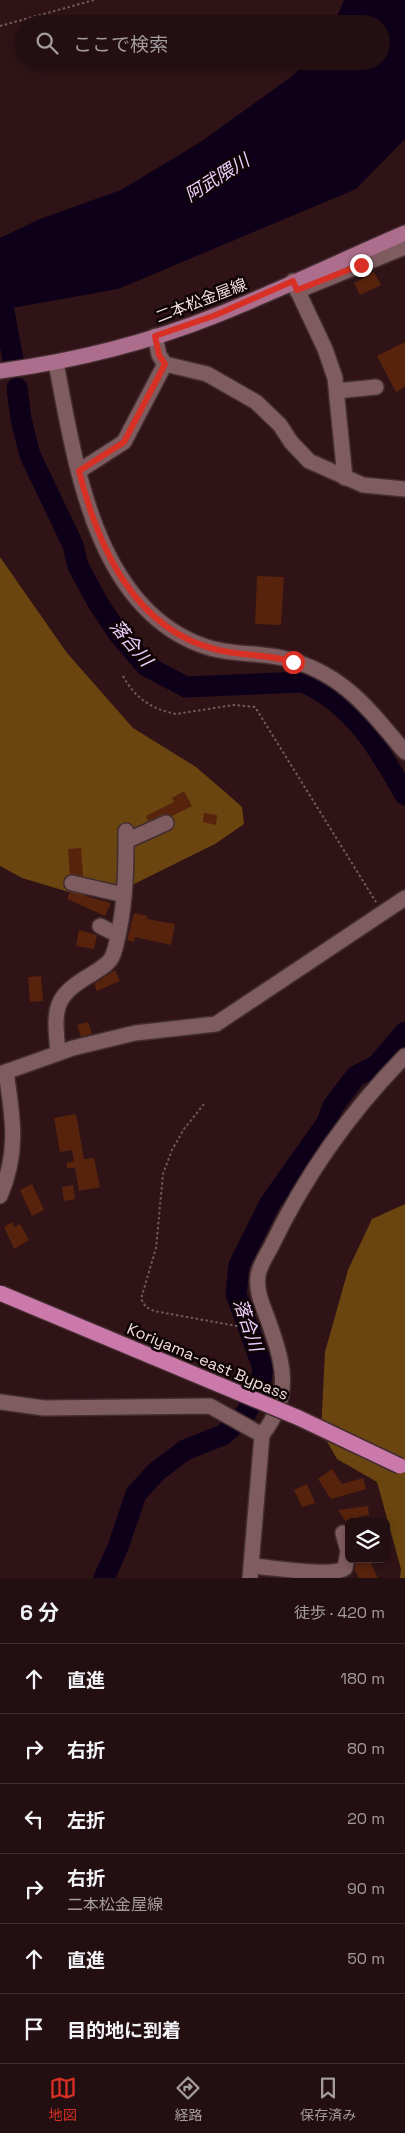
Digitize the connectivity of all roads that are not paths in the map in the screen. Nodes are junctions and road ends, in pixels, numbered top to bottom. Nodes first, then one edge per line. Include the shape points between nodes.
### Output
1 (405, 233) edge
2 (405, 247) edge
3 (295, 286) junction
4 (155, 336) junction
5 (56, 363) junction
6 (165, 364) junction
7 (0, 371) edge
8 (376, 387) dead end
9 (337, 391) junction
10 (79, 471) junction
11 (345, 478) junction
12 (405, 489) edge
13 (405, 752) edge
14 (166, 823) dead end
15 (72, 883) dead end
16 (124, 895) junction
17 (405, 898) edge
18 (100, 926) dead end
19 (118, 935) junction
20 (58, 1053) junction
21 (405, 1056) edge
22 (3, 1073) edge
23 (0, 1195) edge
24 (0, 1293) edge
25 (0, 1402) edge
26 (262, 1435) junction
27 (400, 1466) dead end
28 (342, 1533) dead end
29 (251, 1572) edge

1 - 3 main road, 二本松金屋線
2 - 3 street
3 - 4 main road, 二本松金屋線
3 - 9 street via 325,349
4 - 5 main road, 二本松金屋線
4 - 6 street via 159,355
5 - 7 main road, 二本松金屋線
5 - 10 street
6 - 10 street via 124,442
6 - 11 street via 207,374 256,402 309,461
8 - 9 street
9 - 11 street
10 - 13 street via 114,568 151,616 202,646 281,658 324,672 358,697
11 - 12 street via 363,485
14 - 16 street via 126,836
15 - 16 street
16 - 19 street
17 - 20 street via 216,1024 135,1033
18 - 19 street
19 - 20 street via 112,957 106,965 73,985 60,1001 55,1020
20 - 22 street
21 - 26 street via 373,1089 336,1137 281,1226 258,1274 260,1300 277,1344 283,1392 273,1421
22 - 23 street via 11,1106 13,1144 12,1164
24 - 27 highway, Koriyama-east Bypass, bridge via 299,1418
25 - 26 street via 44,1408 210,1406
26 - 29 street
28 - 29 street via 348,1551 345,1568 340,1572

